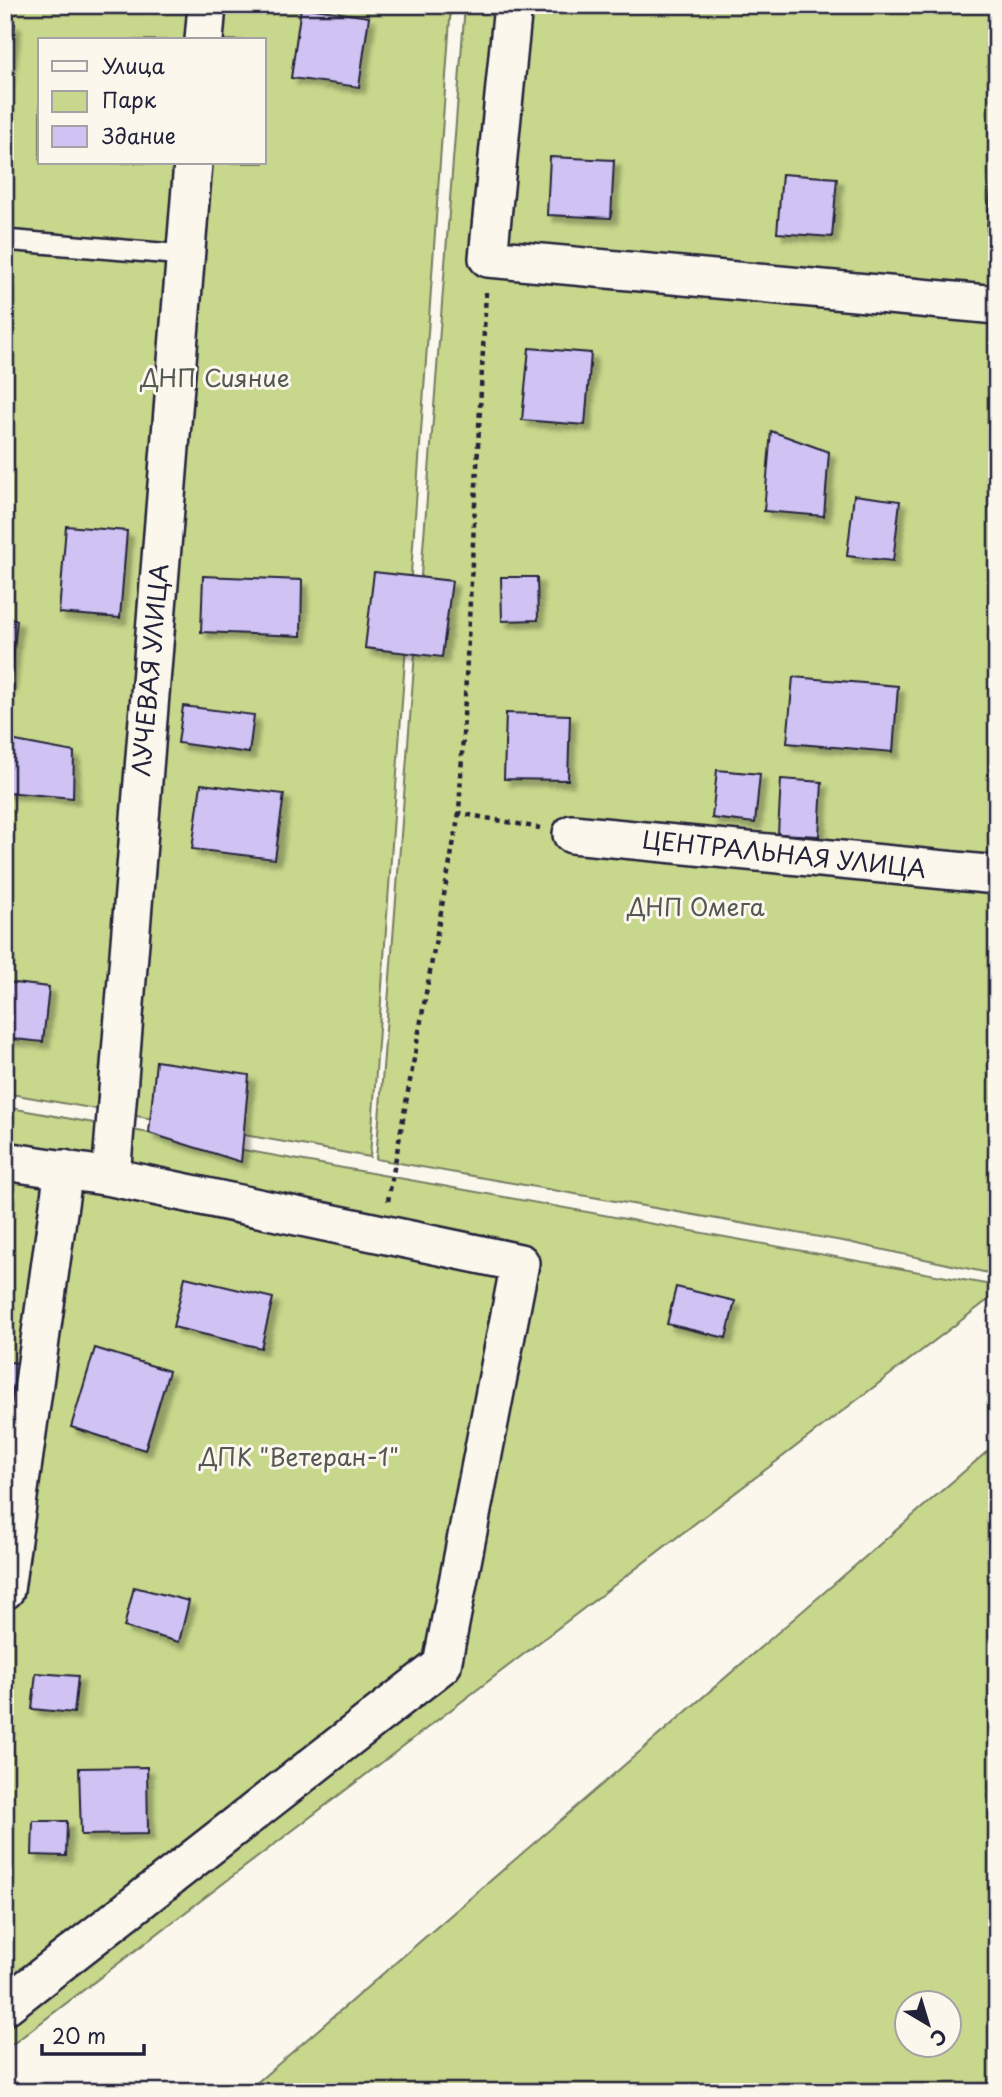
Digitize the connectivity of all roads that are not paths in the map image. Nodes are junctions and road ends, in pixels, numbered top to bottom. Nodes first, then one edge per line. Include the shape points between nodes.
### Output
1 (207, 5) edge
2 (513, 5) edge
3 (204, 38) edge
4 (193, 164) edge
5 (5, 240) edge
6 (184, 254) junction
7 (997, 305) edge
8 (572, 834) road end
9 (997, 875) edge
10 (5, 1161) edge
11 (64, 1169) junction
12 (111, 1177) junction
13 (5, 1590) edge
14 (5, 2006) edge

1 - 3 street
2 - 7 street via 488,258
4 - 6 street, ЛУЧЕВАЯ УЛИЦА
5 - 6 lane
6 - 12 street, ЛУЧЕВАЯ УЛИЦА
8 - 9 street, ЦЕНТРАЛЬНАЯ УЛИЦА
10 - 11 street
11 - 12 street
11 - 13 street
12 - 14 street via 520,1263 442,1665

